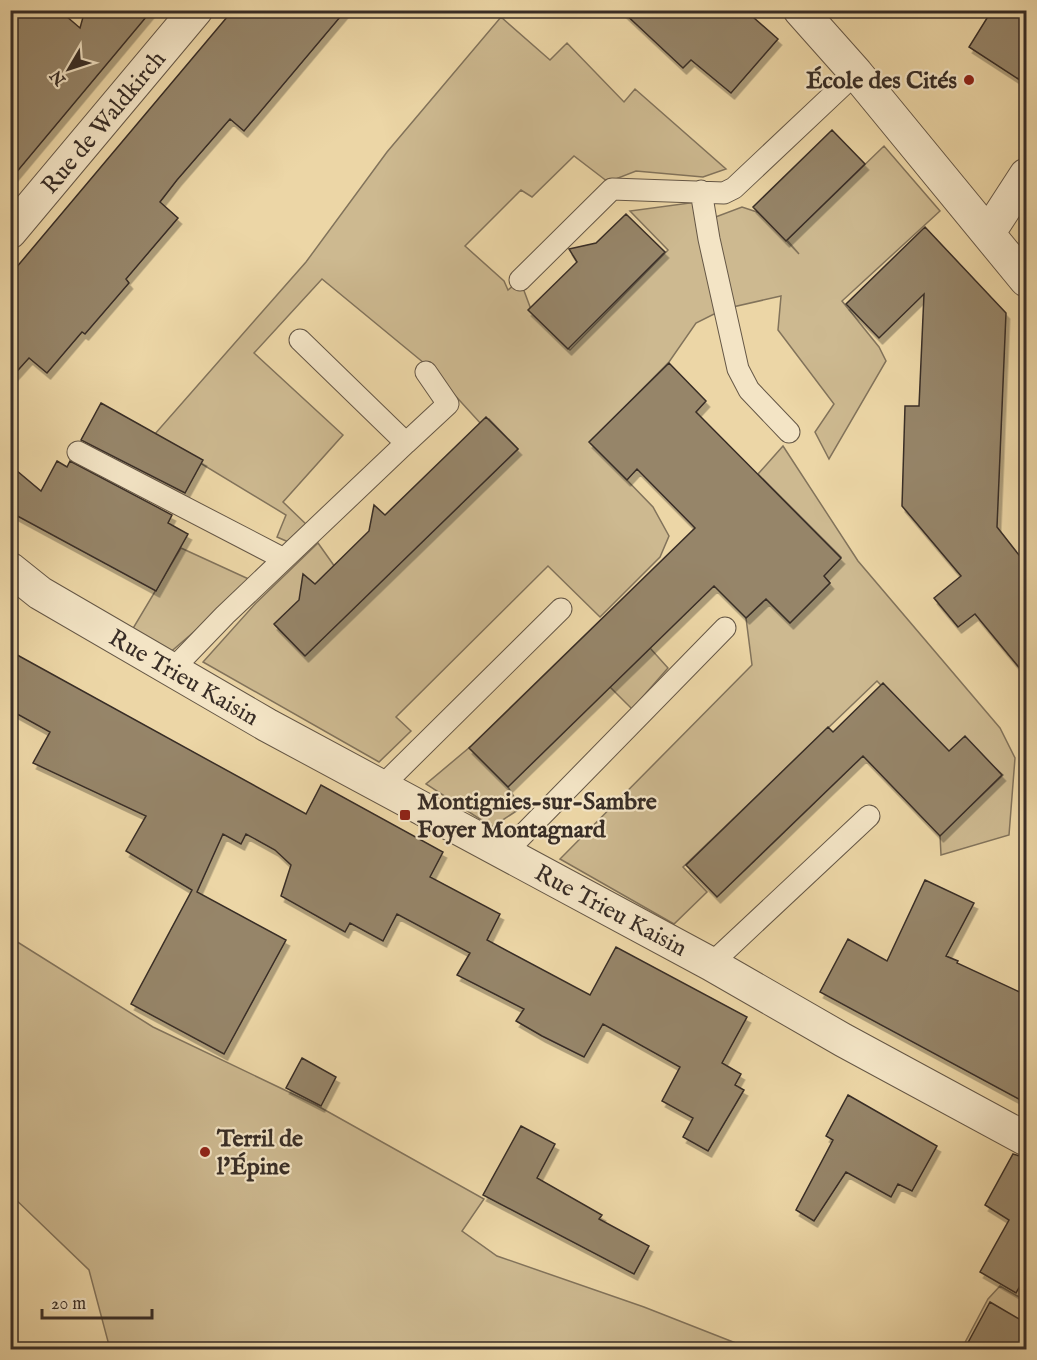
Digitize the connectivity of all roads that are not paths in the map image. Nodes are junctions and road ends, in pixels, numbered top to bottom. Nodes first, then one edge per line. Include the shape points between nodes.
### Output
1 (196, 10) edge
2 (800, 10) edge
3 (856, 73) junction
4 (1026, 175) edge
5 (702, 190) junction
6 (10, 232) edge
7 (989, 232) junction
8 (520, 280) dead end
9 (1026, 280) edge
10 (300, 340) dead end
11 (426, 372) dead end
12 (789, 432) dead end
13 (406, 443) junction
14 (78, 452) dead end
15 (284, 559) junction
16 (10, 569) edge
17 (561, 609) dead end
18 (725, 628) dead end
19 (171, 671) junction
20 (381, 787) junction
21 (869, 816) dead end
22 (504, 854) junction
23 (711, 964) junction
24 (1026, 1139) edge

1 - 6 street, Rue de Waldkirch
2 - 3 street
3 - 5 lane via 734,188 724,193
3 - 7 street
4 - 7 street
5 - 8 lane via 612,189
5 - 12 lane via 738,369 749,390
7 - 9 street
10 - 13 lane
11 - 13 lane via 448,404
13 - 15 lane
14 - 15 lane
15 - 19 lane
16 - 19 street, Rue Trieu Kaisin via 40,593
17 - 20 lane
18 - 22 lane
19 - 20 street, Rue Trieu Kaisin
20 - 22 street, Rue Trieu Kaisin
21 - 23 lane
22 - 23 street, Rue Trieu Kaisin
23 - 24 street, Rue Trieu Kaisin

